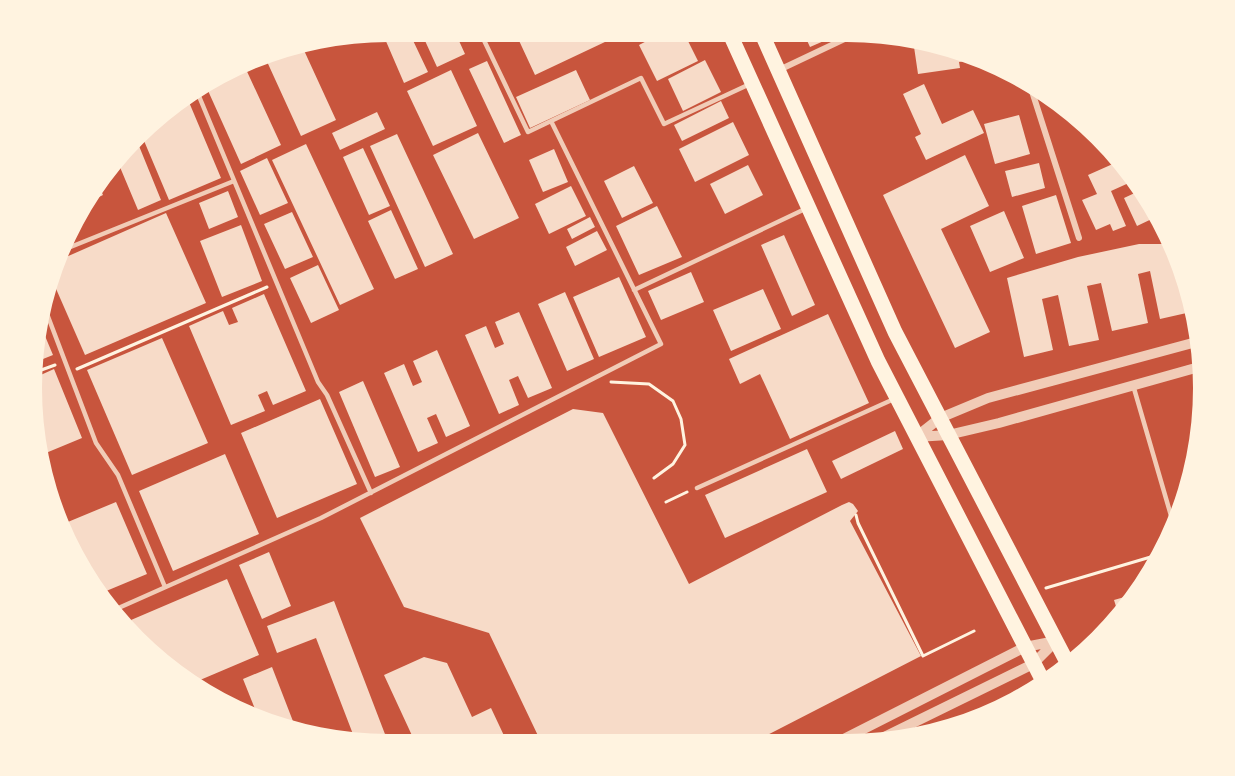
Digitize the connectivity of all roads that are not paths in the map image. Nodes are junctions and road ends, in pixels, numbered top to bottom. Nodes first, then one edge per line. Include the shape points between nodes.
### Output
1 (485, 42) edge
2 (734, 42) edge
3 (766, 42) edge
4 (838, 42) edge
5 (778, 70) junction
6 (752, 83) junction
7 (1034, 97) edge
8 (200, 98) edge
9 (551, 121) junction
10 (234, 181) junction
11 (808, 208) junction
12 (1078, 238) dead end
13 (73, 246) edge
14 (634, 290) junction
15 (49, 319) edge
16 (1190, 343) edge
17 (1192, 369) edge
18 (1133, 385) junction
19 (896, 398) junction
20 (940, 418) junction
21 (948, 435) junction
22 (916, 437) junction
23 (697, 488) road end
24 (371, 493) junction
25 (1170, 512) edge
26 (165, 587) junction
27 (120, 607) edge
28 (1056, 641) junction
29 (1025, 647) junction
30 (1064, 657) edge
31 (1033, 664) junction
32 (1040, 676) edge
33 (899, 730) edge
34 (854, 734) edge

1 - 9 lane via 528,132
2 - 6 main road
3 - 5 main road
4 - 5 street
5 - 20 main road via 887,314
6 - 9 lane via 664,124 641,78
6 - 11 main road
7 - 12 street
8 - 10 lane
9 - 14 lane
10 - 13 lane
10 - 24 lane via 318,382
11 - 14 lane
11 - 19 main road
14 - 24 lane via 661,344
15 - 26 lane via 96,443 118,475
16 - 20 street via 988,398
17 - 18 street
18 - 21 street
18 - 25 lane
19 - 22 main road
19 - 23 lane
20 - 21 main road
20 - 22 street
21 - 22 street
21 - 28 main road
22 - 29 main road
24 - 26 lane
26 - 27 lane
28 - 29 street
28 - 30 main road
28 - 31 street
29 - 31 main road
29 - 34 street
31 - 32 main road
31 - 33 street

